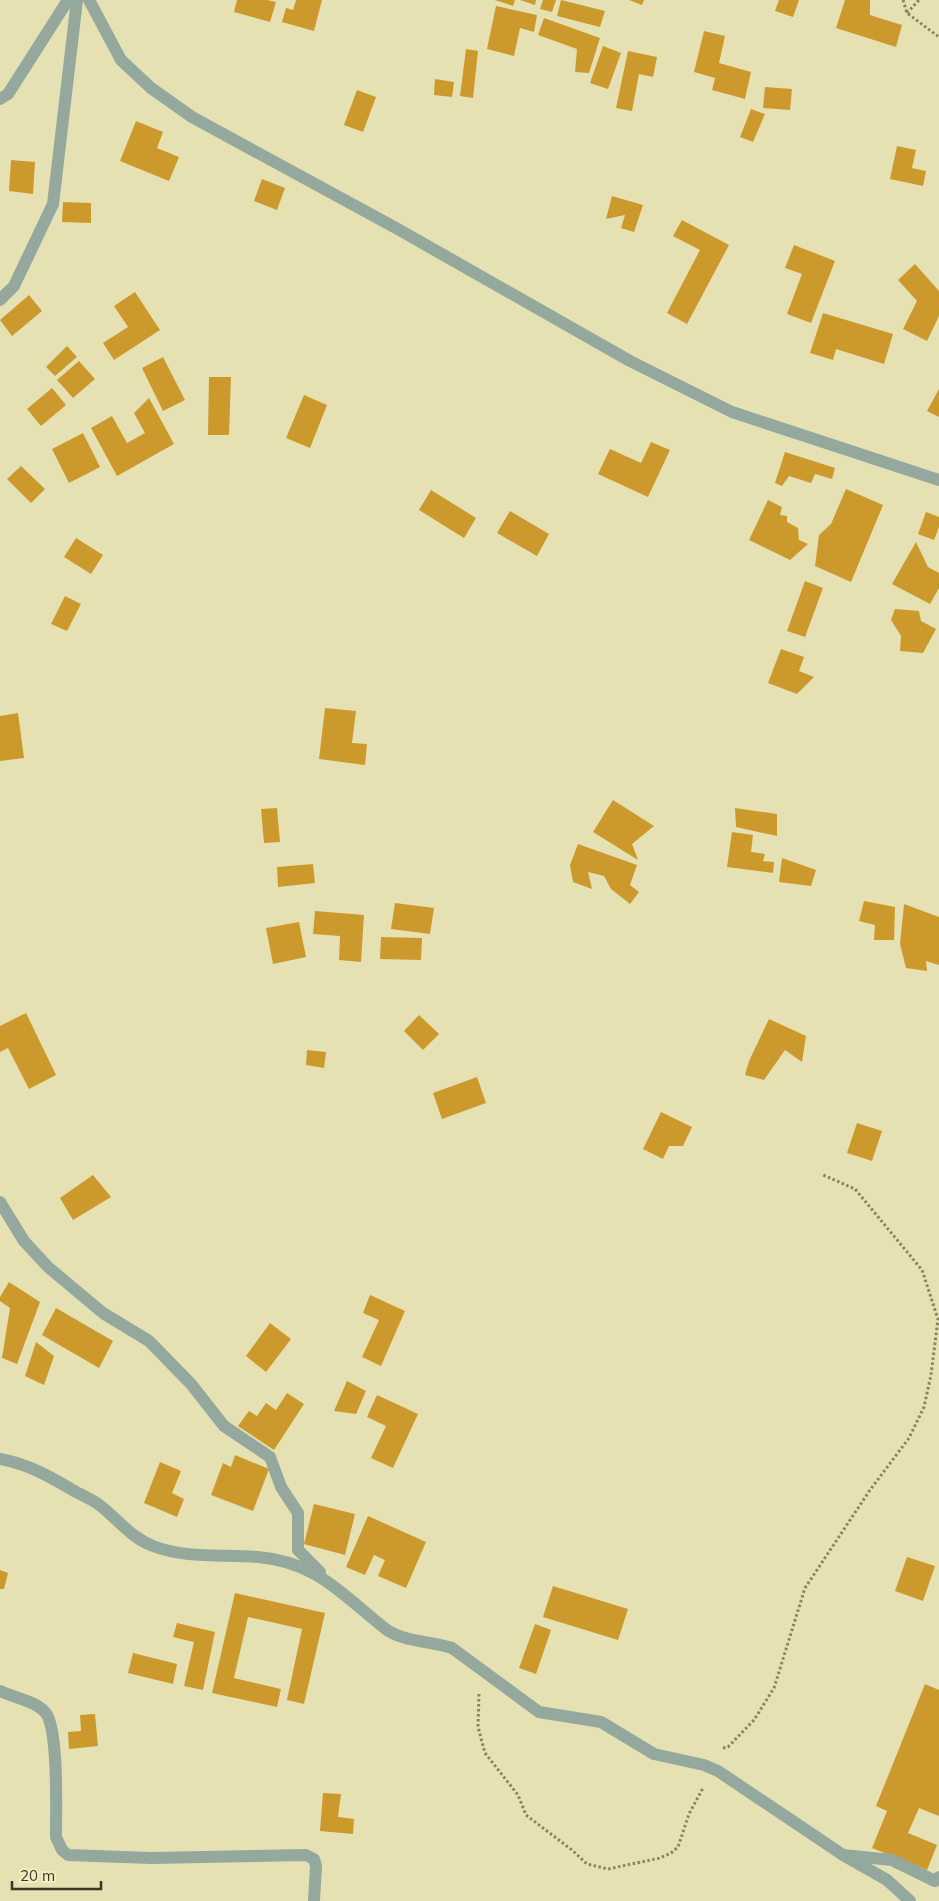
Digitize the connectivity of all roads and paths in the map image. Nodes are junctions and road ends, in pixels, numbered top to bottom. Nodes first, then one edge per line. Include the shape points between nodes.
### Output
1 (68, 0) edge
2 (77, 0) edge
3 (88, 0) edge
4 (903, 0) edge
5 (919, 0) edge
6 (907, 13) junction
7 (939, 37) edge
8 (0, 99) edge
9 (0, 300) edge
10 (939, 480) edge
11 (821, 1174) dead end
12 (0, 1202) edge
13 (0, 1459) edge
14 (331, 1582) junction
15 (480, 1669) junction
16 (0, 1691) edge
17 (719, 1750) dead end
18 (718, 1771) junction
19 (843, 1855) junction
20 (939, 1877) edge
21 (314, 1901) edge
22 (910, 1901) edge

1 - 8 street via 8,94
2 - 9 street via 53,204 14,286
3 - 10 street via 121,60 151,88 192,117 630,361 732,412
4 - 6 path
5 - 6 path
6 - 7 path
11 - 17 path via 855,1189 922,1270 938,1319 931,1375 924,1407 909,1438 805,1588 774,1688 754,1720 728,1747
12 - 14 street via 24,1241 48,1267 103,1313 149,1341 191,1384 224,1426 270,1457 281,1488 298,1513 298,1550
13 - 14 street via 38,1470 102,1506 120,1525 152,1546 179,1553 259,1557 294,1564
14 - 15 street via 393,1634 452,1648
15 - 18 street via 539,1712 601,1722 654,1754
15 - 18 path via 478,1727 485,1753 518,1795 526,1815 587,1864 608,1870 671,1853 678,1846 704,1786
16 - 21 street via 41,1708 49,1717 54,1745 56,1837 62,1850 68,1854 100,1858 306,1855 314,1859 316,1866
18 - 19 street
19 - 20 street via 892,1860 935,1881
19 - 22 street via 887,1880

